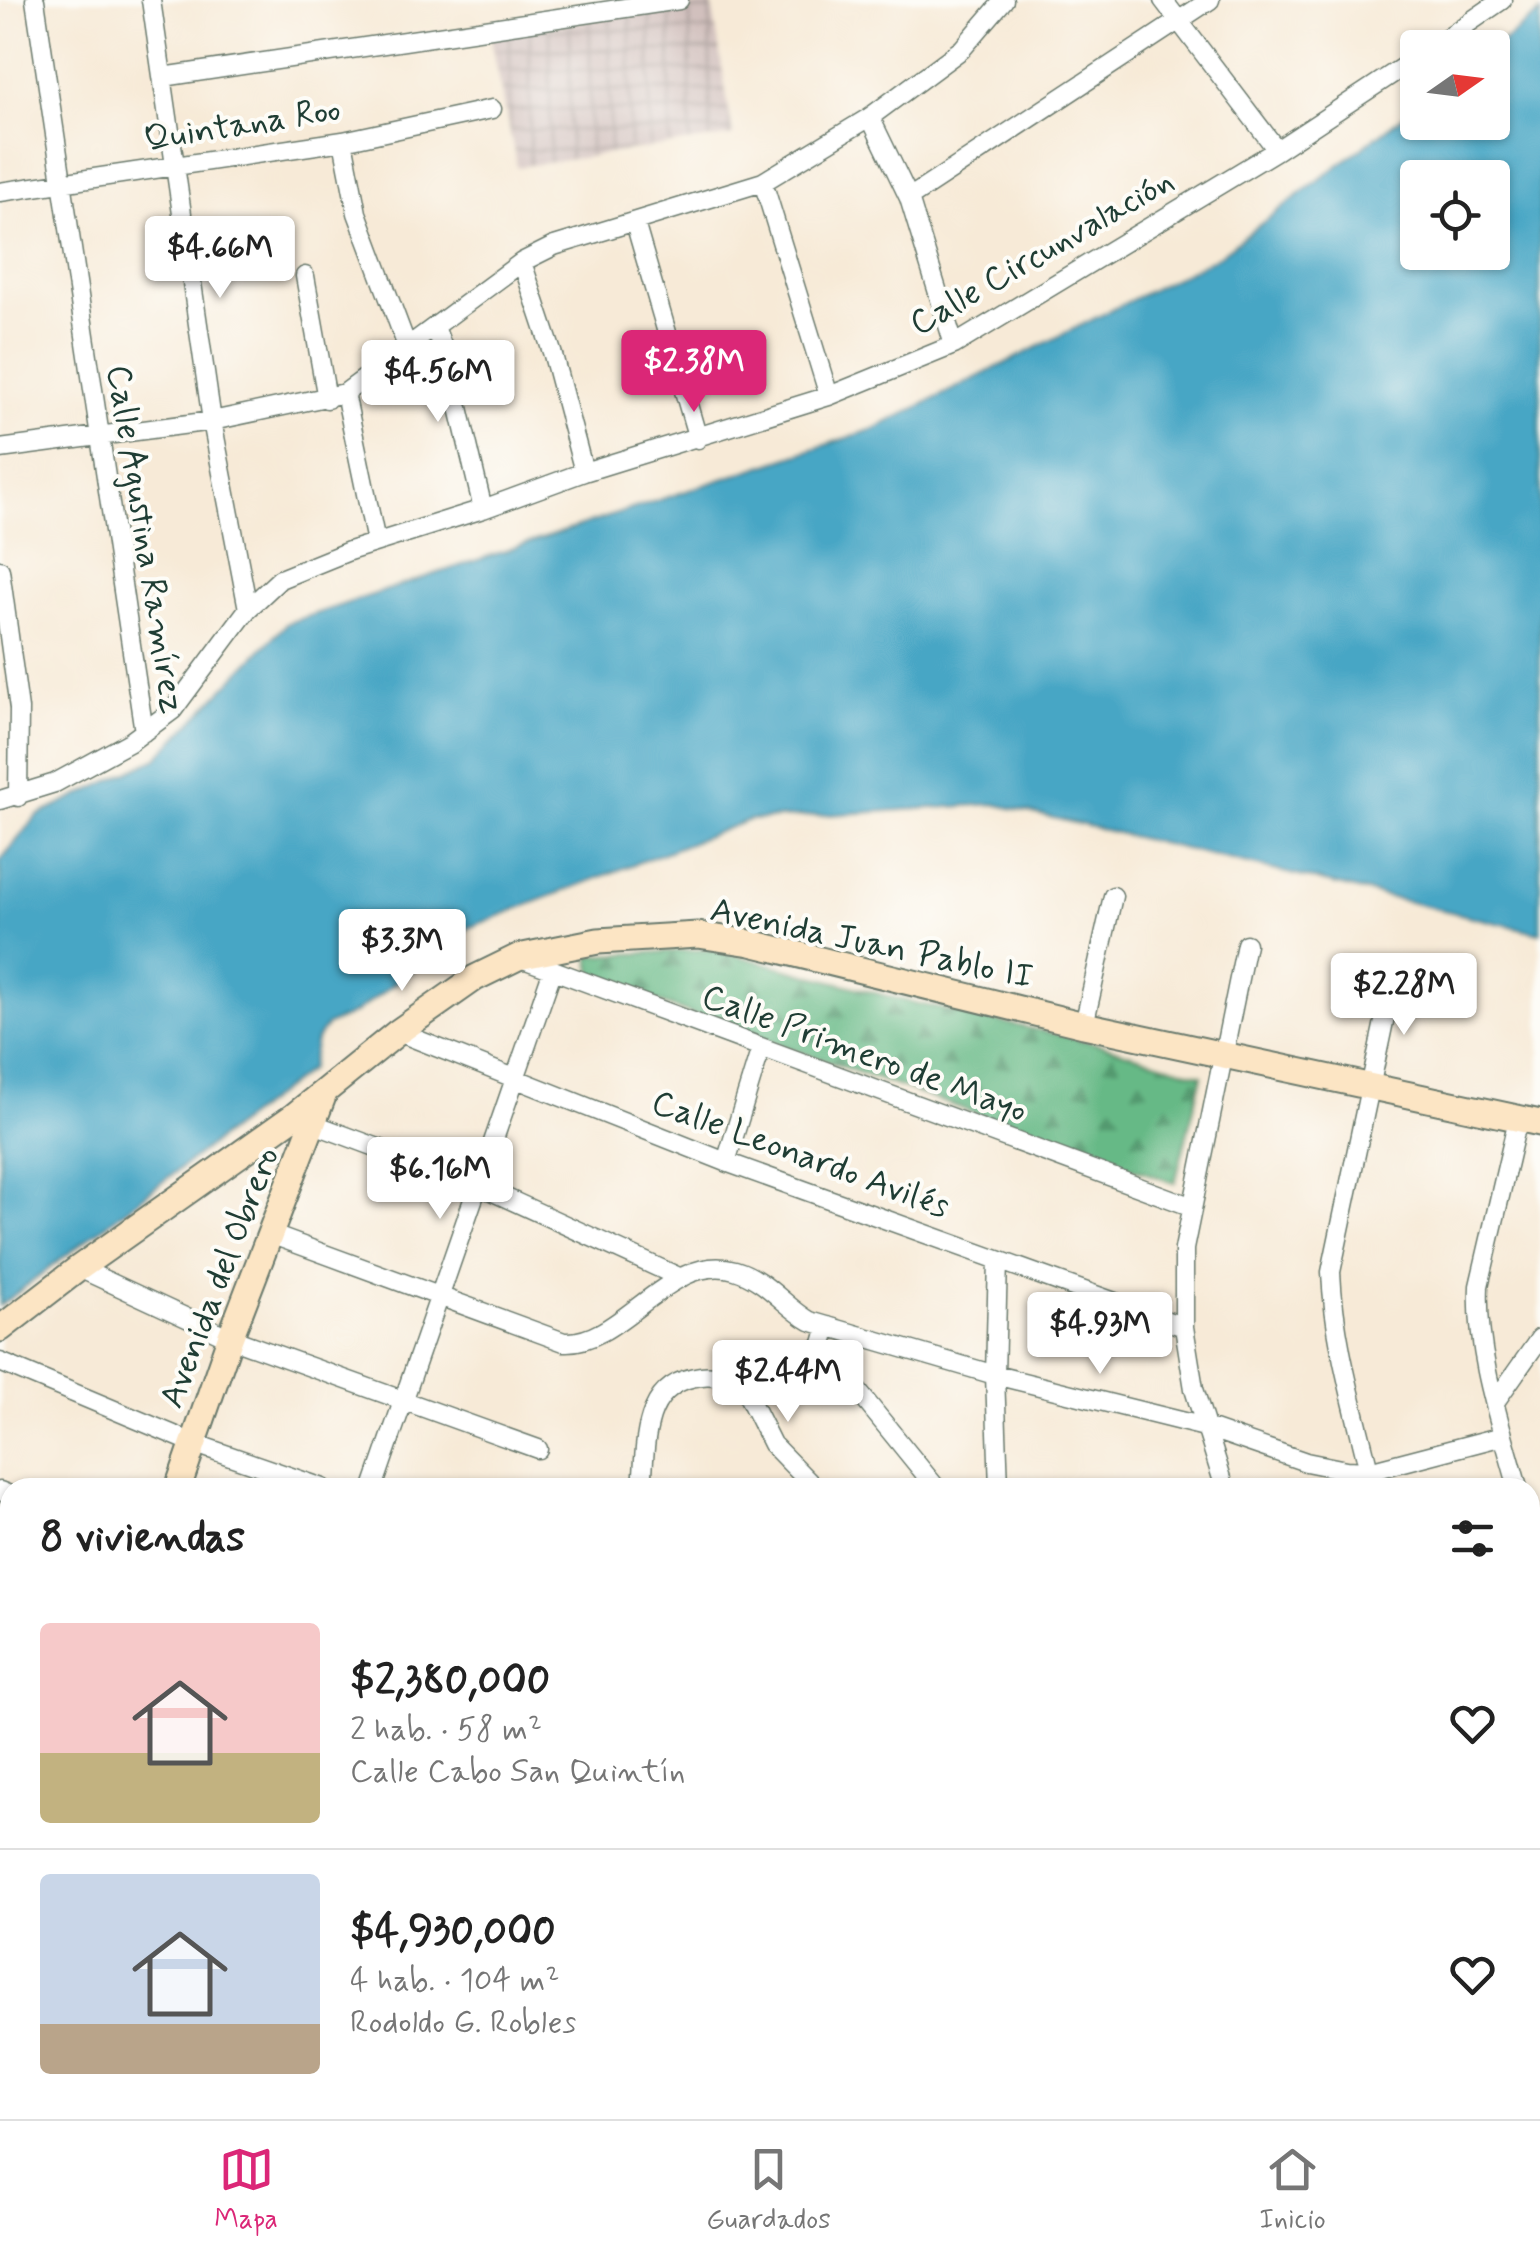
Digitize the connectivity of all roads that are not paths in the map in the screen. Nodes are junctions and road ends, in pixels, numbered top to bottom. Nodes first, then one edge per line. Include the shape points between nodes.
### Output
1 (35, 0) edge
2 (151, 0) edge
3 (679, 0) edge
4 (1004, 0) edge
5 (1163, 0) edge
6 (1210, 0) edge
7 (1502, 0) edge
8 (566, 7) edge
9 (1477, 7) edge
10 (1178, 22) junction
11 (1452, 30) edge
12 (1400, 69) edge
13 (163, 77) junction
14 (492, 109) dead end
15 (870, 116) junction
16 (344, 141) junction
17 (1277, 150) junction
18 (177, 166) junction
19 (763, 182) junction
20 (62, 184) junction
21 (0, 192) edge
22 (910, 198) junction
23 (634, 224) junction
24 (522, 262) junction
25 (305, 276) dead end
26 (435, 327) junction
27 (954, 346) junction
28 (408, 349) junction
29 (336, 396) junction
30 (828, 396) junction
31 (212, 421) junction
32 (98, 437) junction
33 (698, 439) junction
34 (0, 449) edge
35 (584, 472) junction
36 (483, 509) junction
37 (376, 542) junction
38 (0, 570) edge
39 (248, 610) junction
40 (144, 732) junction
41 (9, 798) edge
42 (1113, 896) dead end
43 (1246, 944) dead end
44 (518, 957) junction
45 (552, 972) junction
46 (1394, 980) dead end
47 (1084, 1025) junction
48 (398, 1032) junction
49 (761, 1048) junction
50 (1224, 1054) junction
51 (516, 1080) junction
52 (1369, 1087) junction
53 (303, 1120) junction
54 (1529, 1121) edge
55 (726, 1162) junction
56 (478, 1185) junction
57 (1190, 1206) junction
58 (270, 1234) junction
59 (998, 1260) junction
60 (79, 1268) junction
61 (681, 1278) junction
62 (440, 1296) junction
63 (828, 1326) junction
64 (1184, 1327) junction
65 (0, 1330) edge
66 (230, 1338) junction
67 (1540, 1338) edge
68 (822, 1347) junction
69 (0, 1362) edge
70 (995, 1375) junction
71 (739, 1378) junction
72 (402, 1401) junction
73 (1495, 1402) junction
74 (1205, 1427) junction
75 (1504, 1436) junction
76 (193, 1443) junction
77 (538, 1448) dead end
78 (181, 1478) edge
79 (293, 1478) edge
80 (376, 1478) edge
81 (643, 1478) edge
82 (805, 1478) edge
83 (928, 1478) edge
84 (999, 1478) edge
85 (1223, 1478) edge
86 (1367, 1478) edge
87 (1371, 1478) edge
88 (1374, 1478) edge
89 (1515, 1478) edge

1 - 20 street, Calle Agustina Ramírez
2 - 13 street
3 - 8 street
4 - 15 street via 962,49
5 - 10 street
6 - 10 street
7 - 9 street
8 - 13 street
9 - 11 street
10 - 17 street
10 - 22 street
12 - 17 street, Calle Circunvalación
13 - 18 street
14 - 16 street, Quintana Roo
15 - 19 street
15 - 22 street
16 - 18 street, Quintana Roo
16 - 28 street via 357,213
17 - 27 street, Calle Circunvalación
18 - 20 street, Quintana Roo
18 - 31 street
19 - 23 street
19 - 30 street
20 - 21 street, Quintana Roo
20 - 32 street, Calle Agustina Ramírez
22 - 27 street
23 - 24 street
23 - 33 street
24 - 26 street
24 - 35 street
25 - 29 street
26 - 28 street
26 - 36 street
27 - 30 street, Calle Circunvalación
28 - 29 street
29 - 31 street
29 - 37 street
30 - 33 street, Calle Circunvalación
31 - 32 street
31 - 39 street
32 - 34 street
32 - 40 street, Calle Agustina Ramírez
33 - 35 street, Calle Circunvalación
35 - 36 street, Calle Circunvalación
36 - 37 street, Calle Circunvalación
37 - 39 street, Calle Circunvalación via 280,579
38 - 41 street via 19,709
39 - 40 street, Calle Circunvalación via 173,710
40 - 41 street, Calle Circunvalación via 54,784
42 - 47 street
43 - 50 street
44 - 45 street, Calle Primero de Mayo
44 - 47 main road, Avenida Juan Pablo II via 598,941 698,936
44 - 48 main road, Avenida Juan Pablo II
45 - 49 street, Calle Primero de Mayo
45 - 51 street
46 - 52 street
47 - 50 main road, Avenida Juan Pablo II
48 - 51 street, Calle Leonardo Avilés
48 - 53 main road, Avenida Juan Pablo II via 325,1091
49 - 55 street
49 - 57 street, Calle Primero de Mayo
50 - 52 main road, Avenida Juan Pablo II
50 - 57 street
51 - 55 street, Calle Leonardo Avilés
51 - 56 street
52 - 54 main road, Avenida Juan Pablo II
52 - 87 street via 1331,1272 1340,1352
53 - 56 street
53 - 58 main road, Avenida del Obrero
53 - 60 main road, Avenida Juan Pablo II
54 - 73 street via 1479,1286 1480,1340
55 - 59 street, Calle Leonardo Avilés
56 - 61 street
56 - 62 street
57 - 64 street
58 - 62 street
58 - 66 main road, Avenida del Obrero
59 - 64 street, Calle Leonardo Avilés
59 - 70 street
60 - 65 main road, Avenida Juan Pablo II
60 - 66 street
61 - 62 street via 575,1343
61 - 63 street via 713,1266 735,1270 764,1283 810,1322
62 - 72 street
63 - 68 street
63 - 70 street
64 - 74 street
66 - 72 street
66 - 76 main road, Avenida del Obrero
67 - 73 street
68 - 71 street
68 - 83 street
69 - 76 street
70 - 74 street
70 - 84 street
71 - 81 street via 701,1376 674,1383 657,1398
71 - 82 street via 772,1444
72 - 77 street
72 - 80 street
73 - 75 street
74 - 85 street
74 - 86 street
75 - 88 street
75 - 89 street
76 - 78 main road, Avenida del Obrero
76 - 79 street

